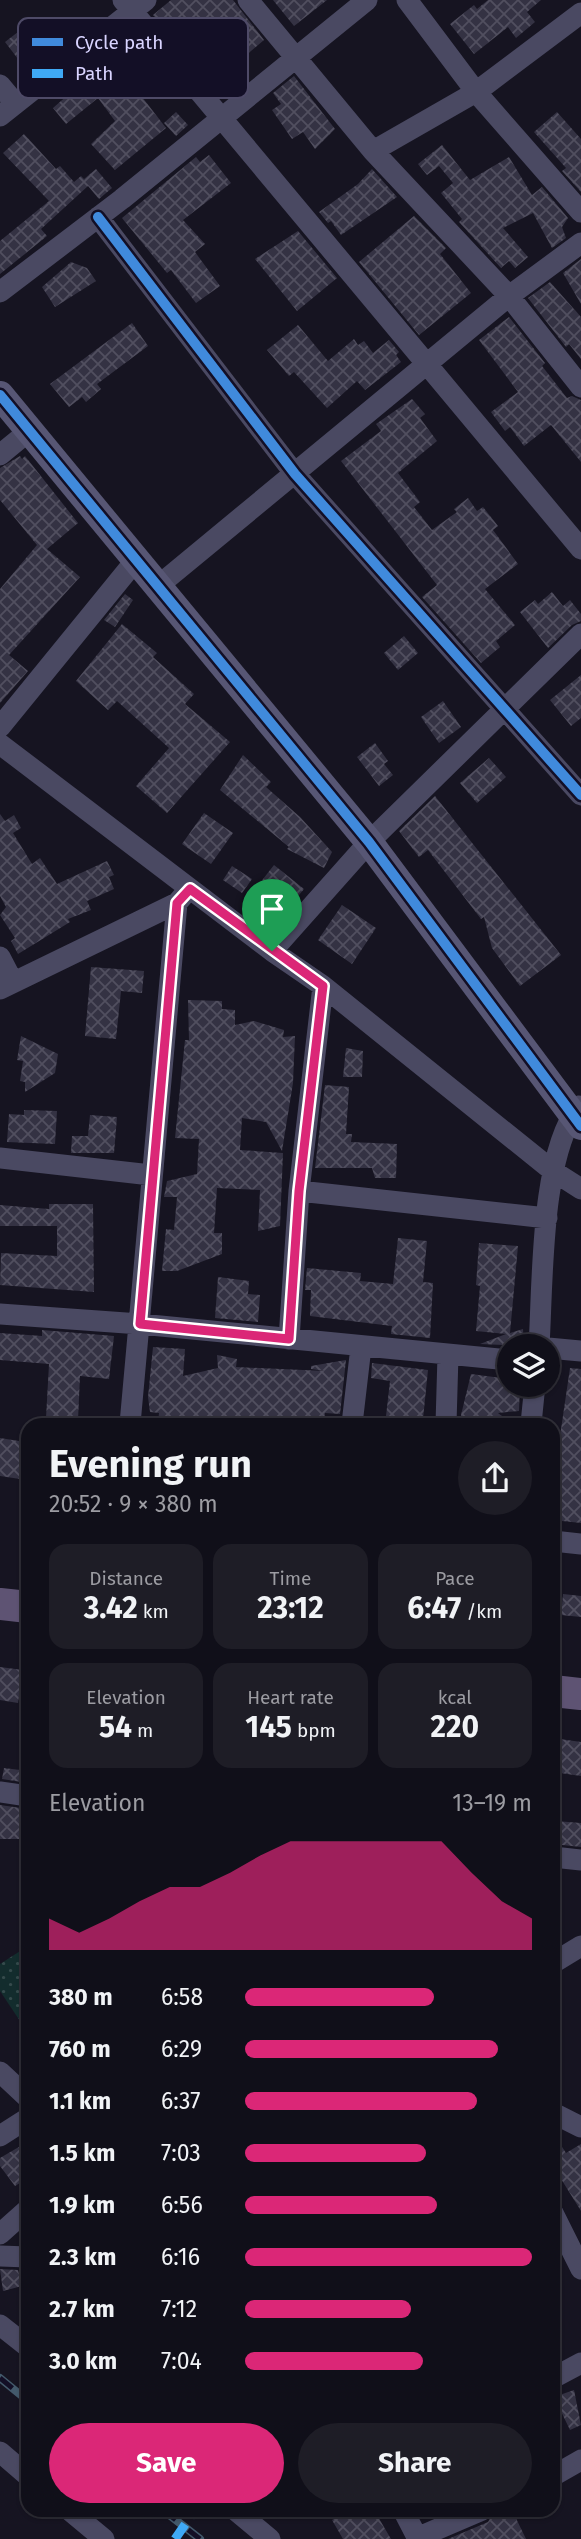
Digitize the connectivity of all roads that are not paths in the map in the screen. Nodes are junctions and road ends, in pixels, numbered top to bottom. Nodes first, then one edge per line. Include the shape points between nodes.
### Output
1 (248, 0) edge
2 (367, 0) edge
3 (407, 0) edge
4 (134, 4) edge
5 (581, 13) edge
6 (117, 18) edge
7 (145, 18) edge
8 (294, 56) junction
9 (0, 85) edge
10 (476, 92) junction
11 (248, 94) edge
12 (21, 98) edge
13 (208, 98) edge
14 (244, 98) edge
15 (7, 110) edge
16 (222, 116) junction
17 (373, 151) junction
18 (581, 212) edge
19 (98, 217) junction
20 (581, 243) edge
21 (0, 292) edge
22 (509, 296) junction
23 (429, 365) junction
24 (581, 387) edge
25 (0, 395) edge
26 (29, 431) junction
27 (0, 454) edge
28 (295, 474) junction
29 (581, 549) edge
30 (136, 560) junction
31 (158, 586) junction
32 (581, 634) edge
33 (503, 709) junction
34 (0, 727) edge
35 (0, 744) edge
36 (581, 795) edge
37 (369, 842) junction
38 (183, 896) junction
39 (272, 951) junction
40 (0, 957) edge
41 (7, 985) edge
42 (323, 986) junction
43 (578, 1114) edge
44 (0, 1158) edge
45 (553, 1171) junction
46 (151, 1175) junction
47 (581, 1189) edge
48 (299, 1191) junction
49 (547, 1218) junction
50 (0, 1314) edge
51 (140, 1324) junction
52 (540, 1334) edge
53 (289, 1339) junction
54 (360, 1347) junction
55 (560, 1349) edge
56 (581, 1351) edge
57 (448, 1355) junction
58 (497, 1359) edge
59 (534, 1397) edge
60 (131, 1418) edge
61 (353, 1418) edge
62 (446, 1418) edge
63 (532, 1418) edge
64 (560, 1542) edge
65 (581, 1544) edge
66 (0, 1604) edge
67 (21, 1606) edge
68 (0, 1624) edge
69 (21, 1626) edge
70 (560, 1672) edge
71 (581, 1674) edge
72 (560, 1691) edge
73 (581, 1694) edge
74 (0, 1791) edge
75 (21, 1795) edge
76 (560, 1858) edge
77 (581, 1860) edge
78 (581, 1946) edge
79 (560, 1959) edge
80 (0, 2072) edge
81 (21, 2092) edge
82 (560, 2116) edge
83 (21, 2122) edge
84 (581, 2127) edge
85 (0, 2136) edge
86 (21, 2215) edge
87 (0, 2234) edge
88 (560, 2246) edge
89 (0, 2256) edge
90 (21, 2257) edge
91 (581, 2269) edge
92 (0, 2325) edge
93 (21, 2342) edge
94 (581, 2363) edge
95 (560, 2374) edge
96 (0, 2452) edge
97 (581, 2460) edge
98 (21, 2470) edge
99 (560, 2472) edge
100 (77, 2517) edge
101 (243, 2517) edge
102 (406, 2517) edge
103 (466, 2517) edge
104 (104, 2539) edge
105 (270, 2539) edge
106 (417, 2539) edge

1 - 8 street
2 - 8 street
3 - 10 street
4 - 6 street
4 - 7 street
5 - 10 street
8 - 11 street
8 - 17 street
9 - 15 street
10 - 17 street
10 - 18 street
12 - 15 street
13 - 16 street
14 - 16 street
16 - 19 street
16 - 23 street
17 - 22 street
19 - 21 street
19 - 28 street
20 - 22 street
22 - 23 street
22 - 24 street
23 - 28 street
23 - 29 street
25 - 26 street
26 - 27 street
26 - 30 street
28 - 31 street
28 - 33 street
30 - 31 street
30 - 34 street
31 - 37 street
32 - 33 street
33 - 36 street
33 - 37 street
35 - 38 street
37 - 39 street
37 - 43 street
38 - 39 street
38 - 41 street
38 - 46 street
39 - 42 street
40 - 41 street
42 - 45 street
42 - 48 street
43 - 45 street
44 - 46 street
45 - 47 street
45 - 49 street
46 - 51 street
48 - 49 street
48 - 53 street
49 - 52 street
50 - 51 street
51 - 53 street
51 - 60 street
53 - 54 street
54 - 57 street
54 - 61 street
55 - 56 street
57 - 58 street
57 - 62 street
59 - 63 street
64 - 65 street
66 - 67 main road
68 - 69 main road
70 - 71 main road
72 - 73 main road
74 - 75 street
76 - 77 street
78 - 79 street
80 - 81 street
82 - 84 street
83 - 85 street
86 - 87 street
88 - 91 street
89 - 90 street
92 - 93 street
94 - 95 street
96 - 98 street
97 - 99 street
100 - 104 street
101 - 105 street
102 - 106 street
103 - 106 street

